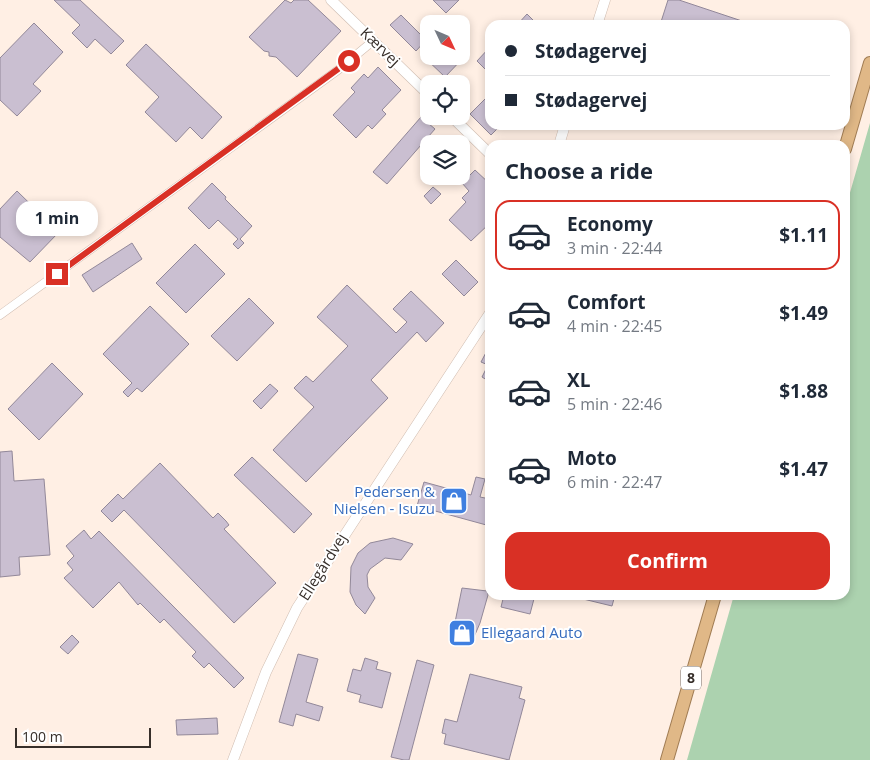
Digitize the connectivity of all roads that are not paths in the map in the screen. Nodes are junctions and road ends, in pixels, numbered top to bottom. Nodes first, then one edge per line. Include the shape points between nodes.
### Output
1 (331, 0) edge
2 (605, 0) edge
3 (599, 20) edge
4 (373, 41) junction
5 (870, 64) edge
6 (420, 86) edge
7 (460, 125) edge
8 (848, 140) edge
9 (485, 149) edge
10 (0, 315) edge
11 (485, 321) edge
12 (714, 600) edge
13 (233, 760) edge
14 (667, 760) edge

1 - 4 street, Kærvej
2 - 3 street
4 - 6 street, Kærvej
4 - 10 street via 338,70
5 - 8 highway
7 - 9 street
11 - 13 street, Ellegårdvej via 297,608 266,672
12 - 14 highway, 8

